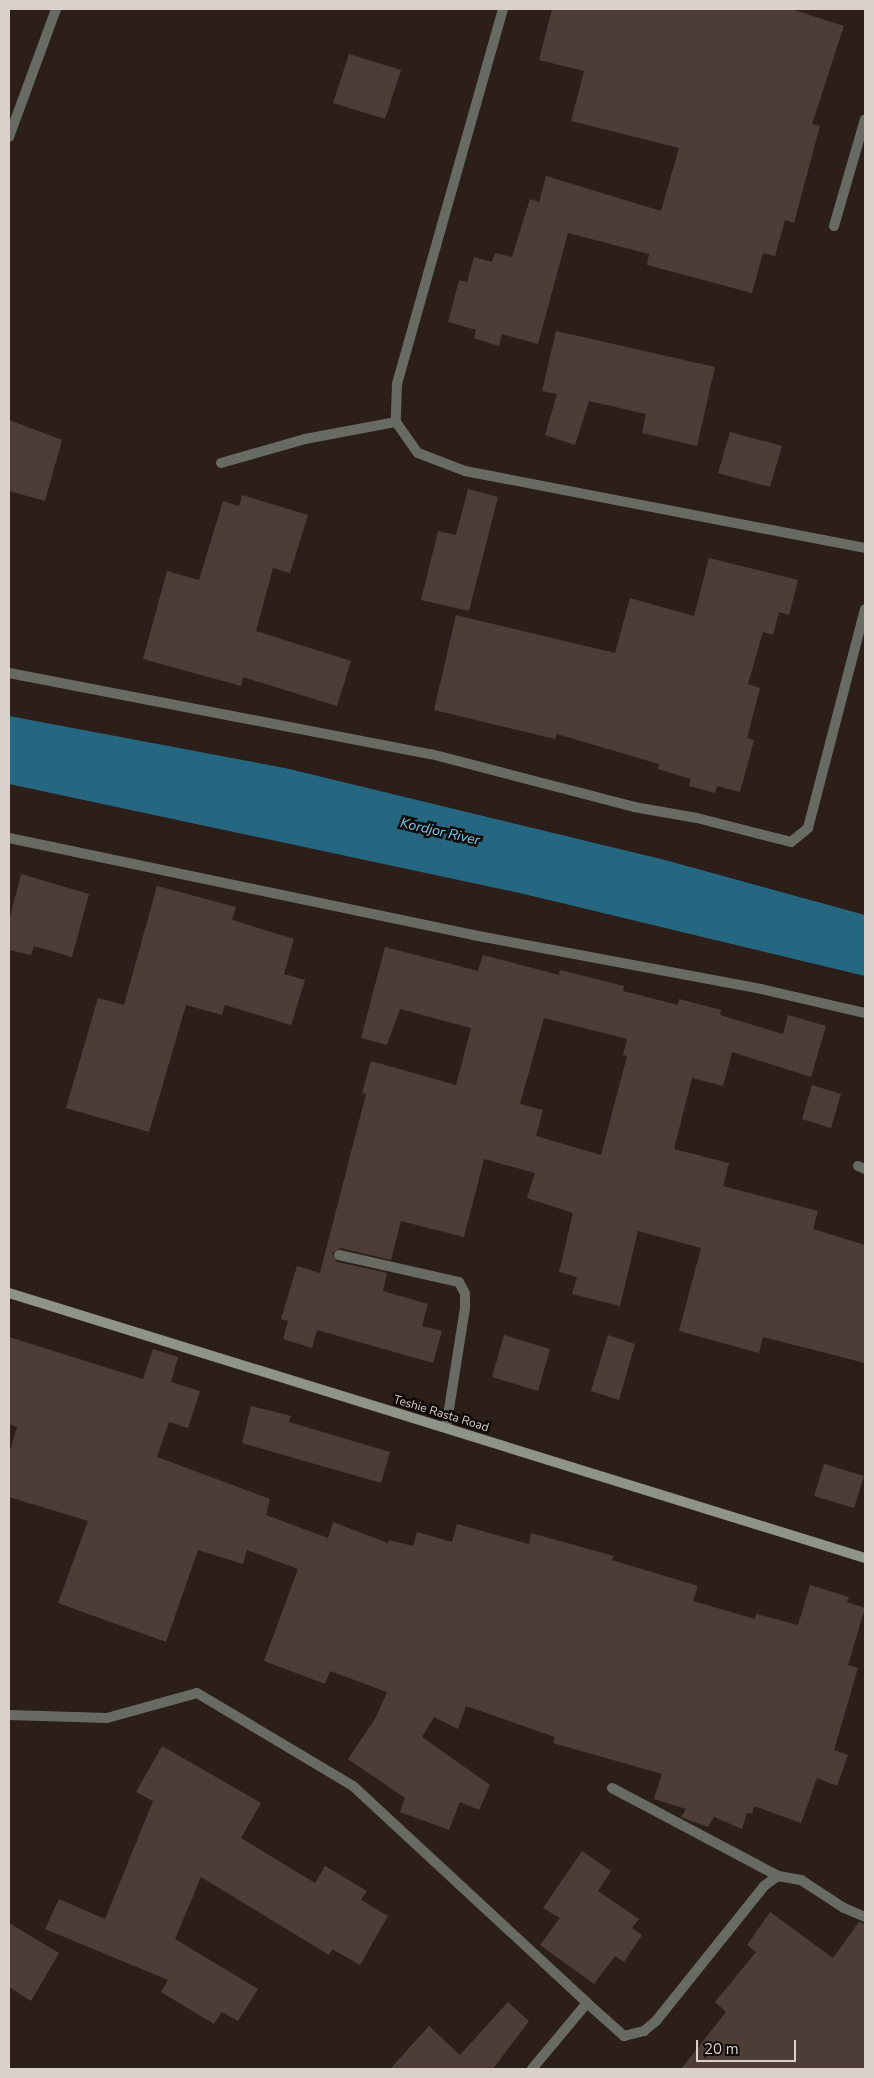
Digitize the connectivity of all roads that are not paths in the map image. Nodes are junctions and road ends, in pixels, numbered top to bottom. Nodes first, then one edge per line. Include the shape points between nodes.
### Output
1 (56, 9) edge
2 (503, 9) edge
3 (865, 119) edge
4 (9, 137) edge
5 (834, 226) dead end
6 (396, 422) junction
7 (221, 463) dead end
8 (865, 548) edge
9 (865, 609) edge
10 (9, 673) edge
11 (9, 838) edge
12 (865, 1014) edge
13 (339, 1255) dead end
14 (9, 1293) edge
15 (446, 1428) junction
16 (865, 1558) edge
17 (9, 1715) edge
18 (612, 1788) dead end
19 (778, 1876) junction
20 (865, 1917) edge
21 (587, 2003) junction
22 (532, 2069) edge

1 - 4 street
2 - 6 street via 397,384
3 - 5 street
6 - 7 street via 305,439
6 - 8 street via 418,453 465,471
9 - 10 street via 808,828 791,842 697,818 634,807 431,754
11 - 12 street via 474,934 761,989
13 - 15 street via 459,1282 465,1294 465,1308
14 - 15 main road, Teshie Rasta Road
15 - 16 main road, Teshie Rasta Road
17 - 21 street via 107,1718 197,1692 353,1786
18 - 19 street
19 - 20 street via 801,1880 844,1908
19 - 21 street via 764,1886 656,2021 644,2031 624,2036
21 - 22 street

